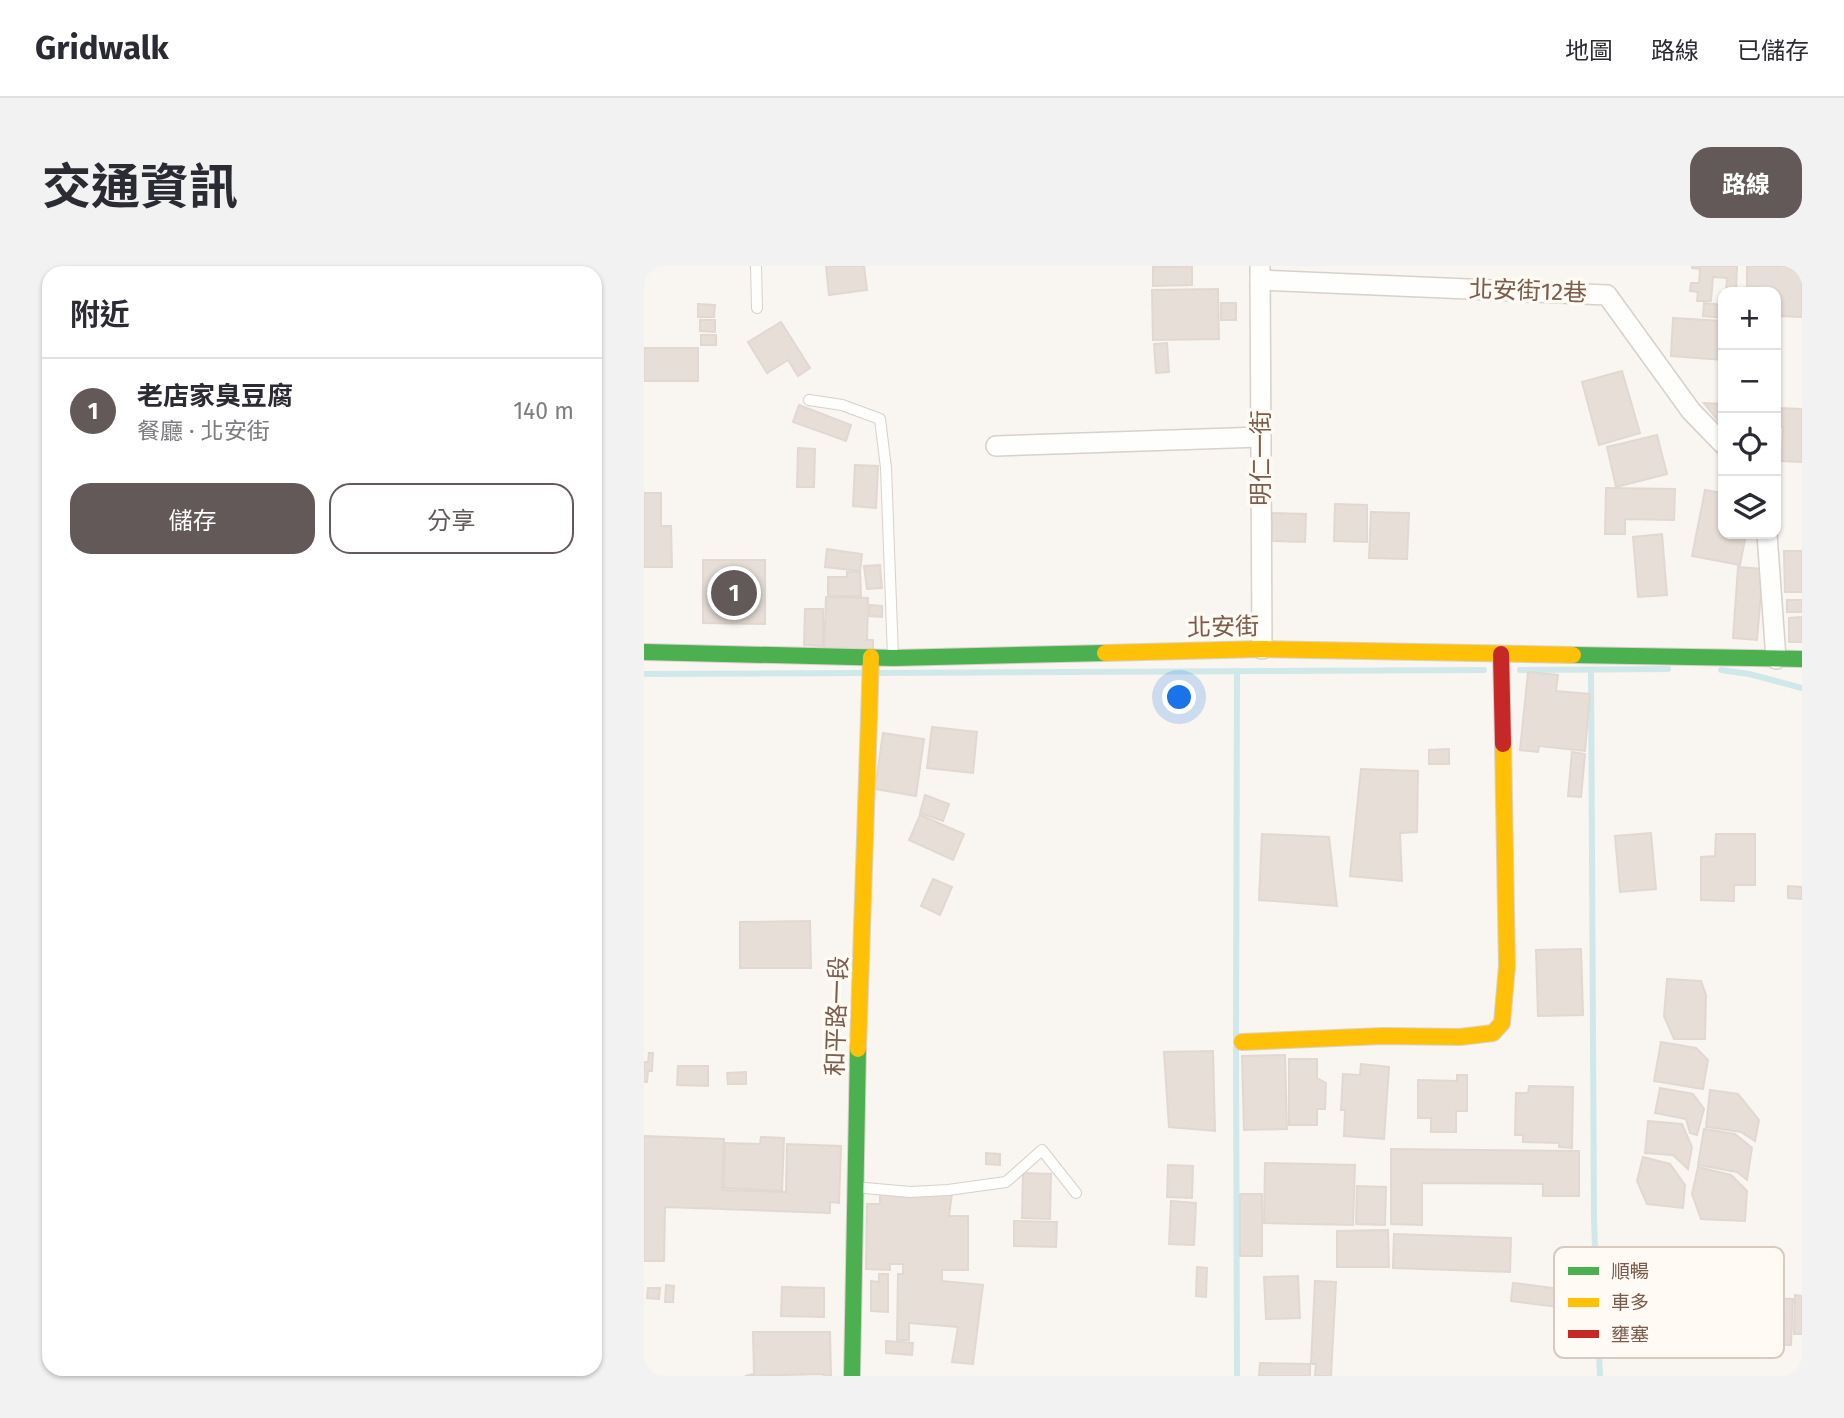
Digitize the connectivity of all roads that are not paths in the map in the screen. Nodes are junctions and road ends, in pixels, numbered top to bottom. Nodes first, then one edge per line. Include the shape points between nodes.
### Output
1 (755, 266) edge
2 (1260, 273) edge
3 (757, 307) dead end
4 (809, 400) dead end
5 (1261, 438) junction
6 (1718, 439) edge
7 (996, 446) dead end
8 (1767, 539) edge
9 (1262, 649) junction
10 (644, 652) edge
11 (1501, 653) junction
12 (893, 658) junction
13 (1776, 659) junction
14 (1802, 659) edge
15 (871, 661) junction
16 (1242, 1042) dead end
17 (854, 1187) junction
18 (1076, 1193) dead end
19 (852, 1376) edge

1 - 3 lane
2 - 5 street, 明仁一街
2 - 6 street, 北安街12巷 via 1607,295 1691,411
4 - 12 lane via 842,405 880,419 887,468
5 - 7 street
5 - 9 street, 明仁一街
8 - 13 street
9 - 11 street, 北安街
9 - 12 street, 北安街
10 - 15 street, 北安街
11 - 13 street, 北安街
11 - 16 street via 1507,966 1502,1023 1493,1033 1460,1037
12 - 15 street, 北安街
13 - 14 street, 北安街
15 - 17 street, 和平路一段
17 - 18 lane via 910,1192 1006,1182 1042,1150
17 - 19 street, 和平路一段

